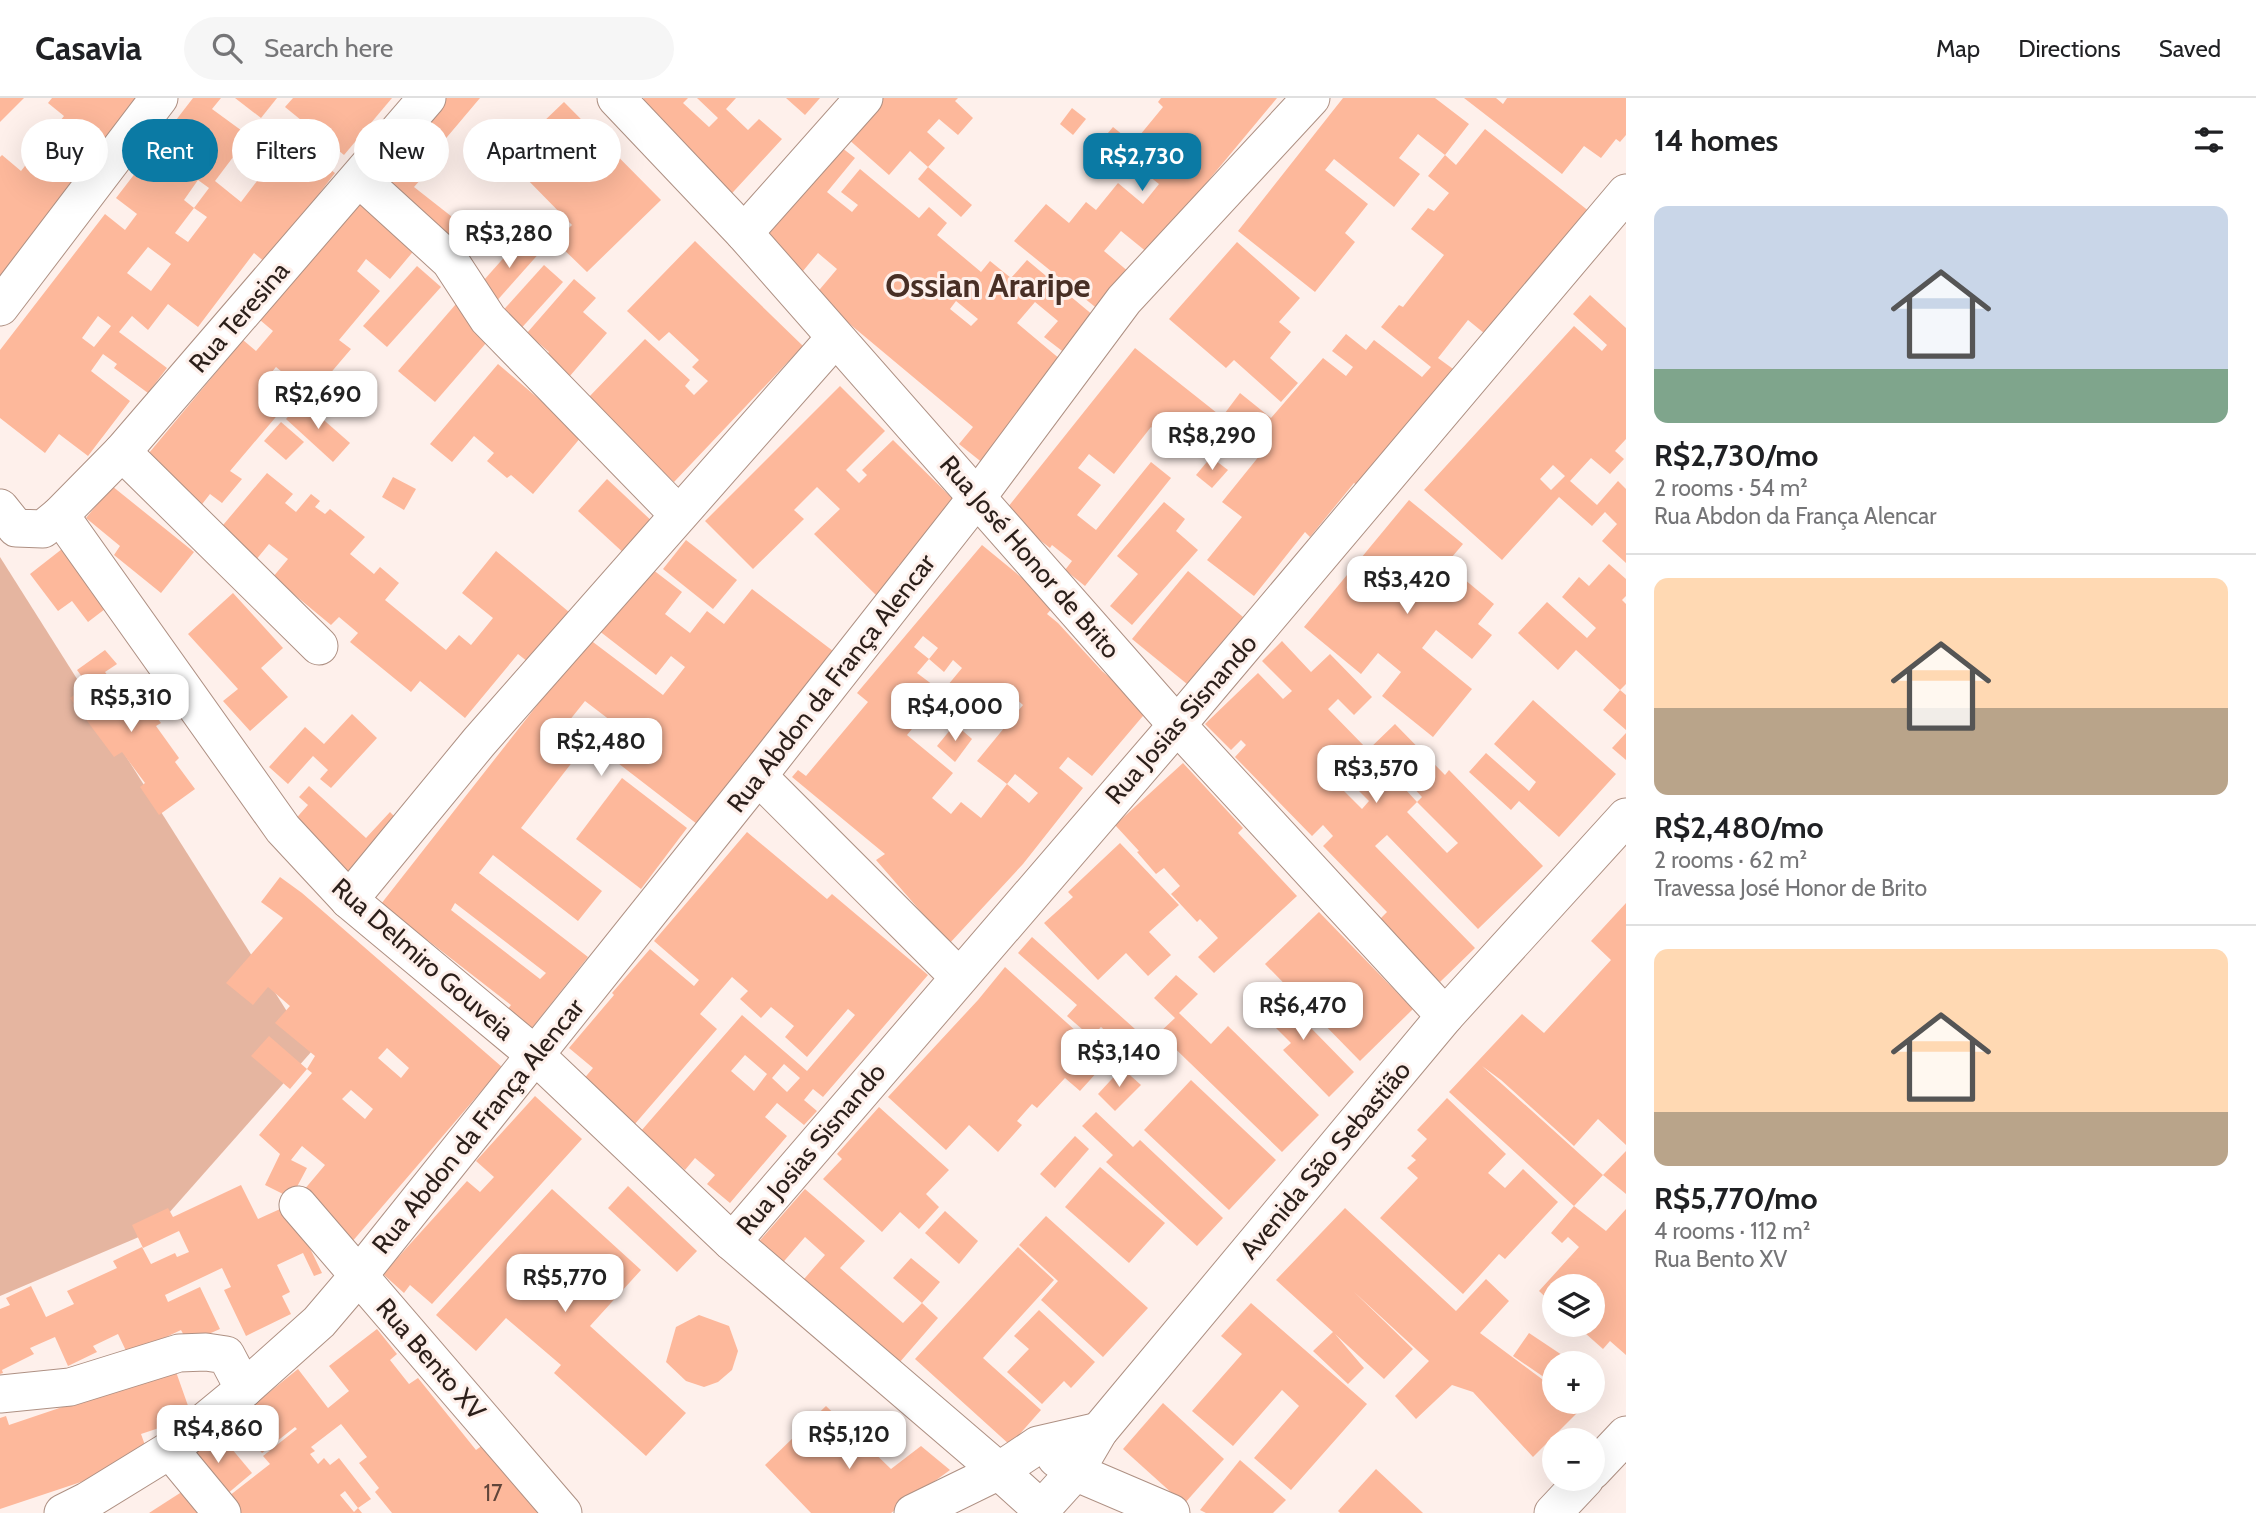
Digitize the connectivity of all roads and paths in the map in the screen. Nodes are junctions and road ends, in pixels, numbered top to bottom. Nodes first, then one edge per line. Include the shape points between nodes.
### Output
1 (159, 98) edge
2 (428, 98) edge
3 (616, 98) edge
4 (864, 98) edge
5 (1311, 98) edge
6 (410, 119) edge
7 (357, 182) edge
8 (364, 182) edge
9 (1626, 193) edge
10 (744, 233) junction
11 (0, 307) edge
12 (835, 338) junction
13 (121, 452) junction
14 (978, 496) junction
15 (0, 508) edge
16 (678, 514) junction
17 (52, 522) junction
18 (319, 646) dead end
19 (1177, 725) junction
20 (758, 776) junction
21 (1626, 817) edge
22 (349, 900) junction
23 (958, 976) junction
24 (1445, 1016) junction
25 (534, 1054) junction
26 (298, 1205) dead end
27 (732, 1242) junction
28 (359, 1275) junction
29 (244, 1389) junction
30 (0, 1394) edge
31 (1099, 1431) junction
32 (1626, 1434) edge
33 (1038, 1445) junction
34 (170, 1450) junction
35 (1605, 1457) edge
36 (999, 1471) junction
37 (1075, 1472) junction
38 (1574, 1491) edge
39 (1040, 1511) edge
40 (63, 1513) edge
41 (222, 1513) edge
42 (563, 1513) edge
43 (912, 1513) edge
44 (1171, 1513) edge
45 (1553, 1513) edge

1 - 11 street
2 - 6 street, Rua Teresina
3 - 10 street, Rua José Honor de Brito
4 - 10 street
5 - 14 street, Rua Abdon da França Alencar via 1124,300
7 - 13 street, Rua Teresina
8 - 16 street via 450,261 488,318
9 - 19 street, Rua Josias Sisnando
10 - 12 street, Rua José Honor de Brito
12 - 14 street, Rua José Honor de Brito
12 - 16 street
13 - 17 street, Rua Teresina
13 - 18 street
14 - 19 street, Rua José Honor de Brito
14 - 20 street, Rua Abdon da França Alencar
15 - 17 street via 16,527
16 - 22 street via 479,741
17 - 22 street, Rua Delmiro Gouveia via 283,830
19 - 23 street, Rua Josias Sisnando
19 - 24 street, Rua José Honor de Brito
20 - 23 street
20 - 25 street, Rua Abdon da França Alencar
21 - 24 street, Avenida São Sebastião
22 - 25 street, Rua Delmiro Gouveia
23 - 27 street, Rua Josias Sisnando
24 - 31 street, Avenida São Sebastião
25 - 27 street, Rua Delmiro Gouveia
25 - 28 street, Rua Abdon da França Alencar
26 - 28 street, Rua Bento XV
27 - 36 street, Rua Delmiro Gouveia
28 - 29 street, Rua Abdon da França Alencar via 319,1322
28 - 42 street, Rua Bento XV
29 - 30 street via 226,1355 206,1352 178,1353 70,1387
29 - 34 street, Rua Abdon da França Alencar
31 - 33 street
31 - 37 street, Avenida São Sebastião
32 - 35 street
33 - 36 street
33 - 37 street
34 - 40 street, Rua Abdon da França Alencar
34 - 41 street
36 - 39 street, Rua Delmiro Gouveia
36 - 43 street
37 - 39 street, Avenida São Sebastião
37 - 44 street
38 - 45 street

